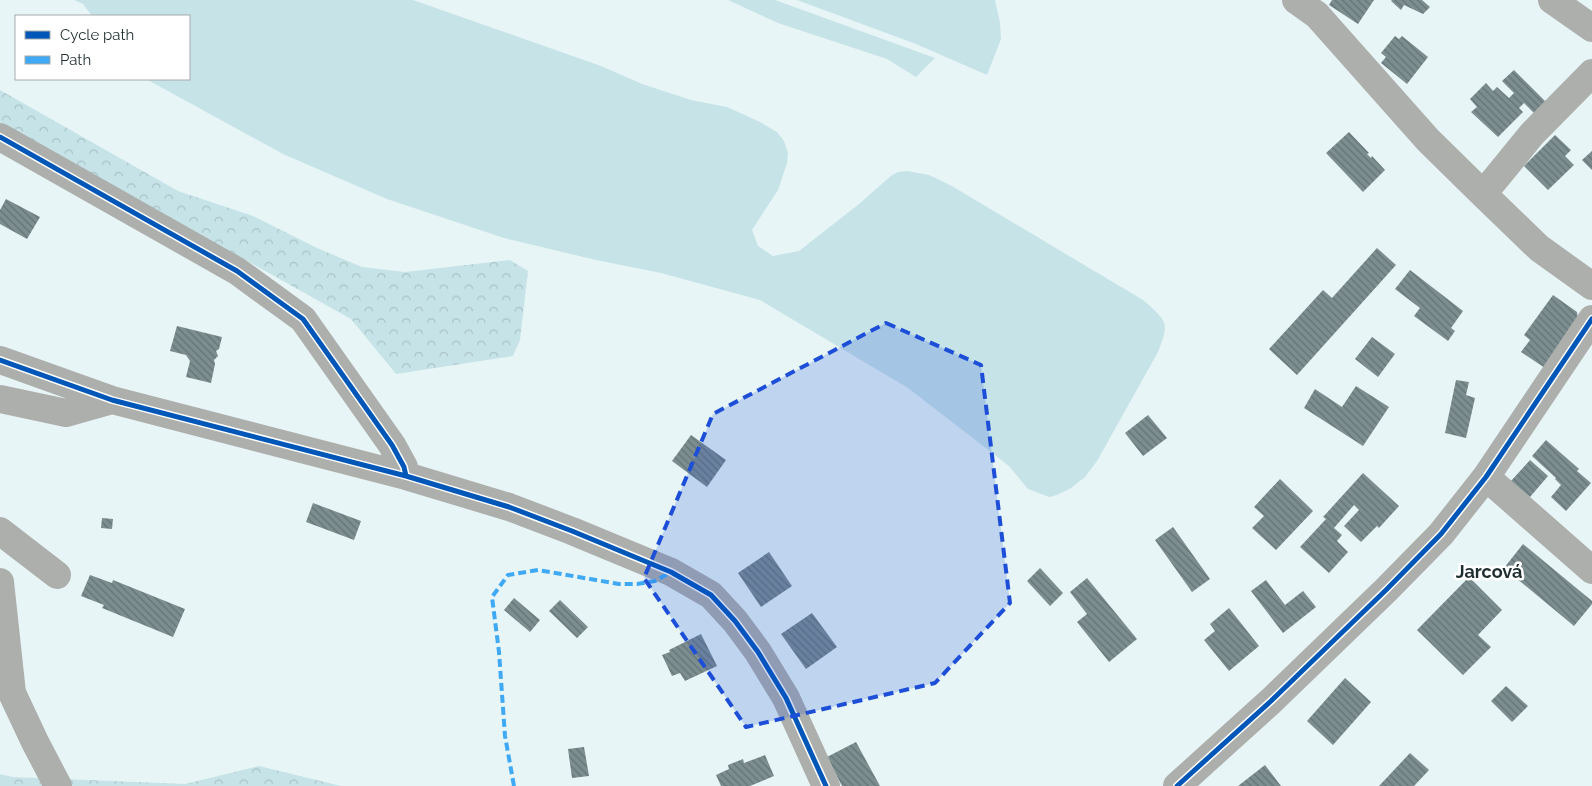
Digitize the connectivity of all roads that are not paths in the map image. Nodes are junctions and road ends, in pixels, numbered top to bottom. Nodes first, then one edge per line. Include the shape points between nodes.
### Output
1 (1296, 0) edge
2 (1552, 0) edge
3 (1592, 28) edge
4 (1592, 72) edge
5 (0, 137) edge
6 (1482, 194) junction
7 (1592, 286) edge
8 (1592, 319) edge
9 (0, 360) edge
10 (0, 399) edge
11 (112, 400) junction
12 (406, 476) junction
13 (1486, 477) junction
14 (0, 531) edge
15 (1592, 570) edge
16 (56, 575) dead end
17 (0, 582) edge
18 (1189, 782) edge
19 (58, 786) edge
20 (826, 786) edge

1 - 6 street via 1317,15 1428,140
2 - 3 street
4 - 6 street via 1532,134
5 - 12 street via 237,271 303,319 392,445
6 - 7 street via 1539,248
8 - 13 street
9 - 11 street
10 - 11 street via 66,412
11 - 12 street
12 - 20 street via 509,507 572,531 671,572 711,595 735,621 786,698
13 - 15 street
13 - 18 street via 1441,534
14 - 16 street
17 - 19 street via 12,693

